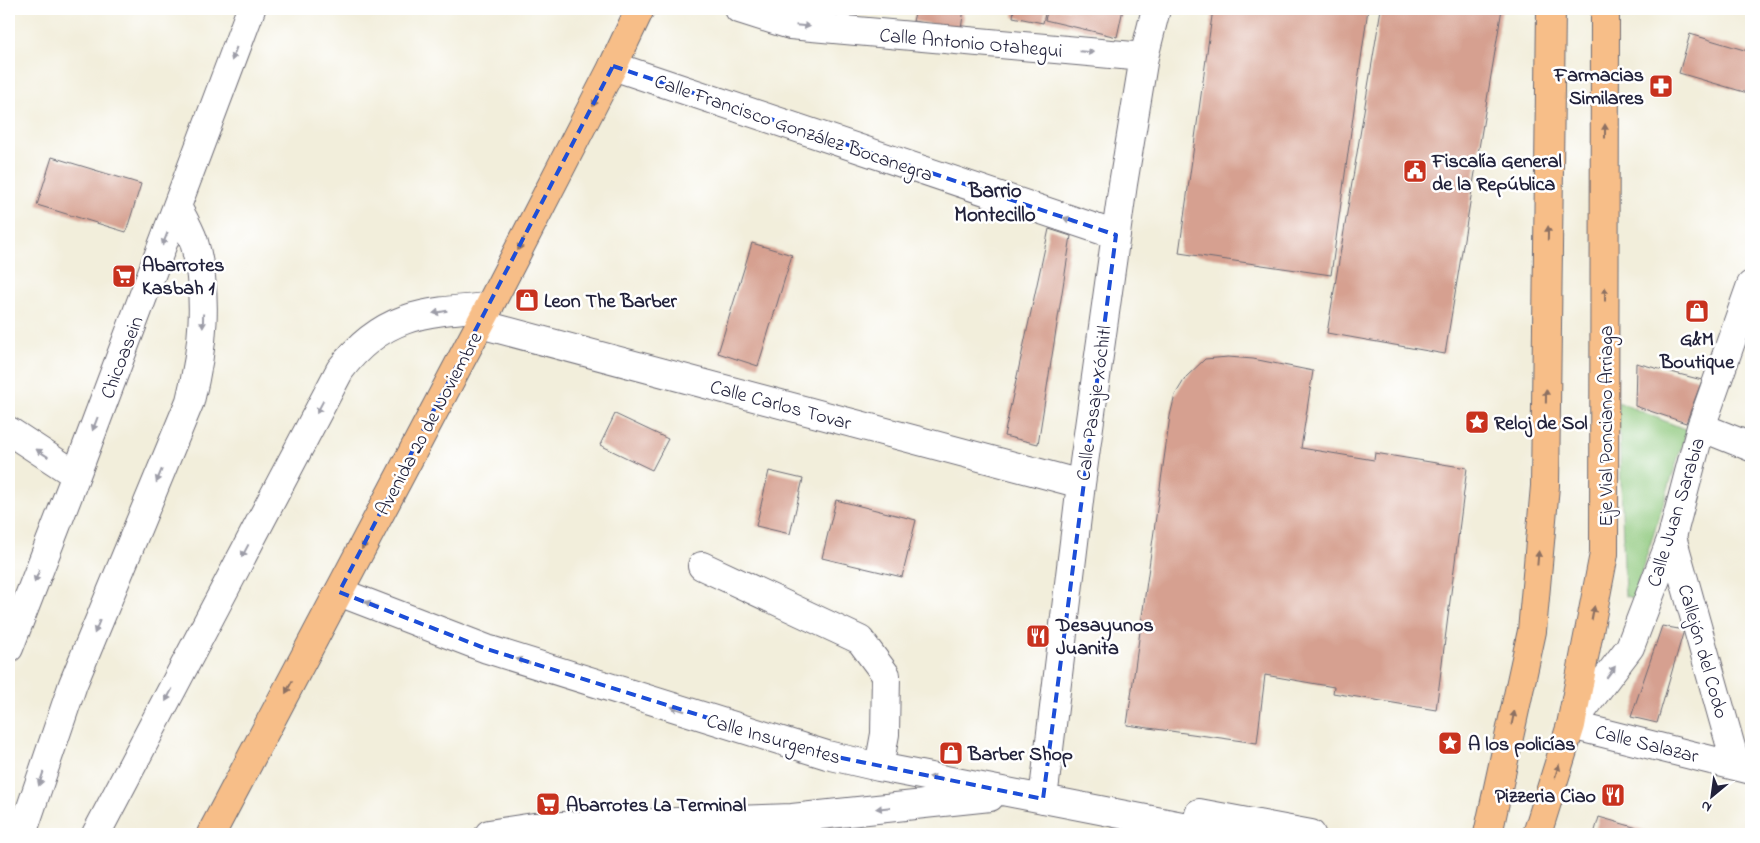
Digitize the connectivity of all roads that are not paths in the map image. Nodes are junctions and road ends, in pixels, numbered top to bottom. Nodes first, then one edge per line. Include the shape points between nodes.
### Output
1 (251, 9) edge
2 (640, 9) edge
3 (739, 9) edge
4 (1156, 9) edge
5 (1551, 9) edge
6 (1605, 9) edge
7 (1144, 57) junction
8 (613, 66) junction
9 (177, 207) junction
10 (1116, 235) junction
11 (1751, 286) edge
12 (484, 315) junction
13 (1701, 427) junction
14 (9, 431) edge
15 (1751, 447) edge
16 (76, 475) junction
17 (1081, 484) junction
18 (1672, 536) junction
19 (702, 566) dead end
20 (339, 592) junction
21 (9, 648) edge
22 (1571, 725) junction
23 (879, 767) junction
24 (1744, 768) edge
25 (1036, 792) junction
26 (217, 833) edge
27 (22, 834) edge
28 (96, 834) edge
29 (489, 834) edge
30 (1223, 834) edge
31 (1311, 834) edge
32 (1488, 834) edge
33 (1537, 834) edge

1 -> 9 street, Chicoasein
2 - 8 main road, Avenida 20 de Noviembre
3 -> 7 street, Calle Antonio Otahegui via 790,25
4 - 7 street, Calle Pasaje Xóchitl
32 -> 5 main road via 1532,632 1545,486
22 -> 6 main road, Eje Vial Ponciano Arriaga via 1604,554
7 - 10 street, Calle Pasaje Xóchitl
10 -> 8 street, Calle Francisco González Bocanegra
8 -> 12 main road, Avenida 20 de Noviembre
9 -> 16 street, Chicoasein
9 -> 27 street via 193,240 201,272 203,301 198,366 190,401 73,684
10 - 17 street, Calle Pasaje Xóchitl
11 - 13 street, Calle Juan Sarabia
12 - 17 street, Calle Carlos Tovar
12 -> 20 main road, Avenida 20 de Noviembre
12 -> 28 street via 456,310 408,318 367,340 340,370
13 - 15 street
13 - 18 street, Calle Juan Sarabia
16 -> 14 street
16 -> 21 street, Chicoasein
17 - 25 street, Calle Pasaje Xóchitl
22 -> 18 street, Calle Juan Sarabia via 1630,647
18 - 24 street, Callejón del Codo
19 - 23 street via 860,640 886,675 886,734
23 -> 20 street, Calle Insurgentes via 828,755 487,650
20 -> 26 main road, Avenida 20 de Noviembre
22 - 24 street, Calle Salazar
33 -> 22 main road, Eje Vial Ponciano Arriaga
25 -> 23 street, Calle Insurgentes
25 -> 29 street via 792,818 534,827
25 - 30 street, Calle Insurgentes
25 - 31 street

